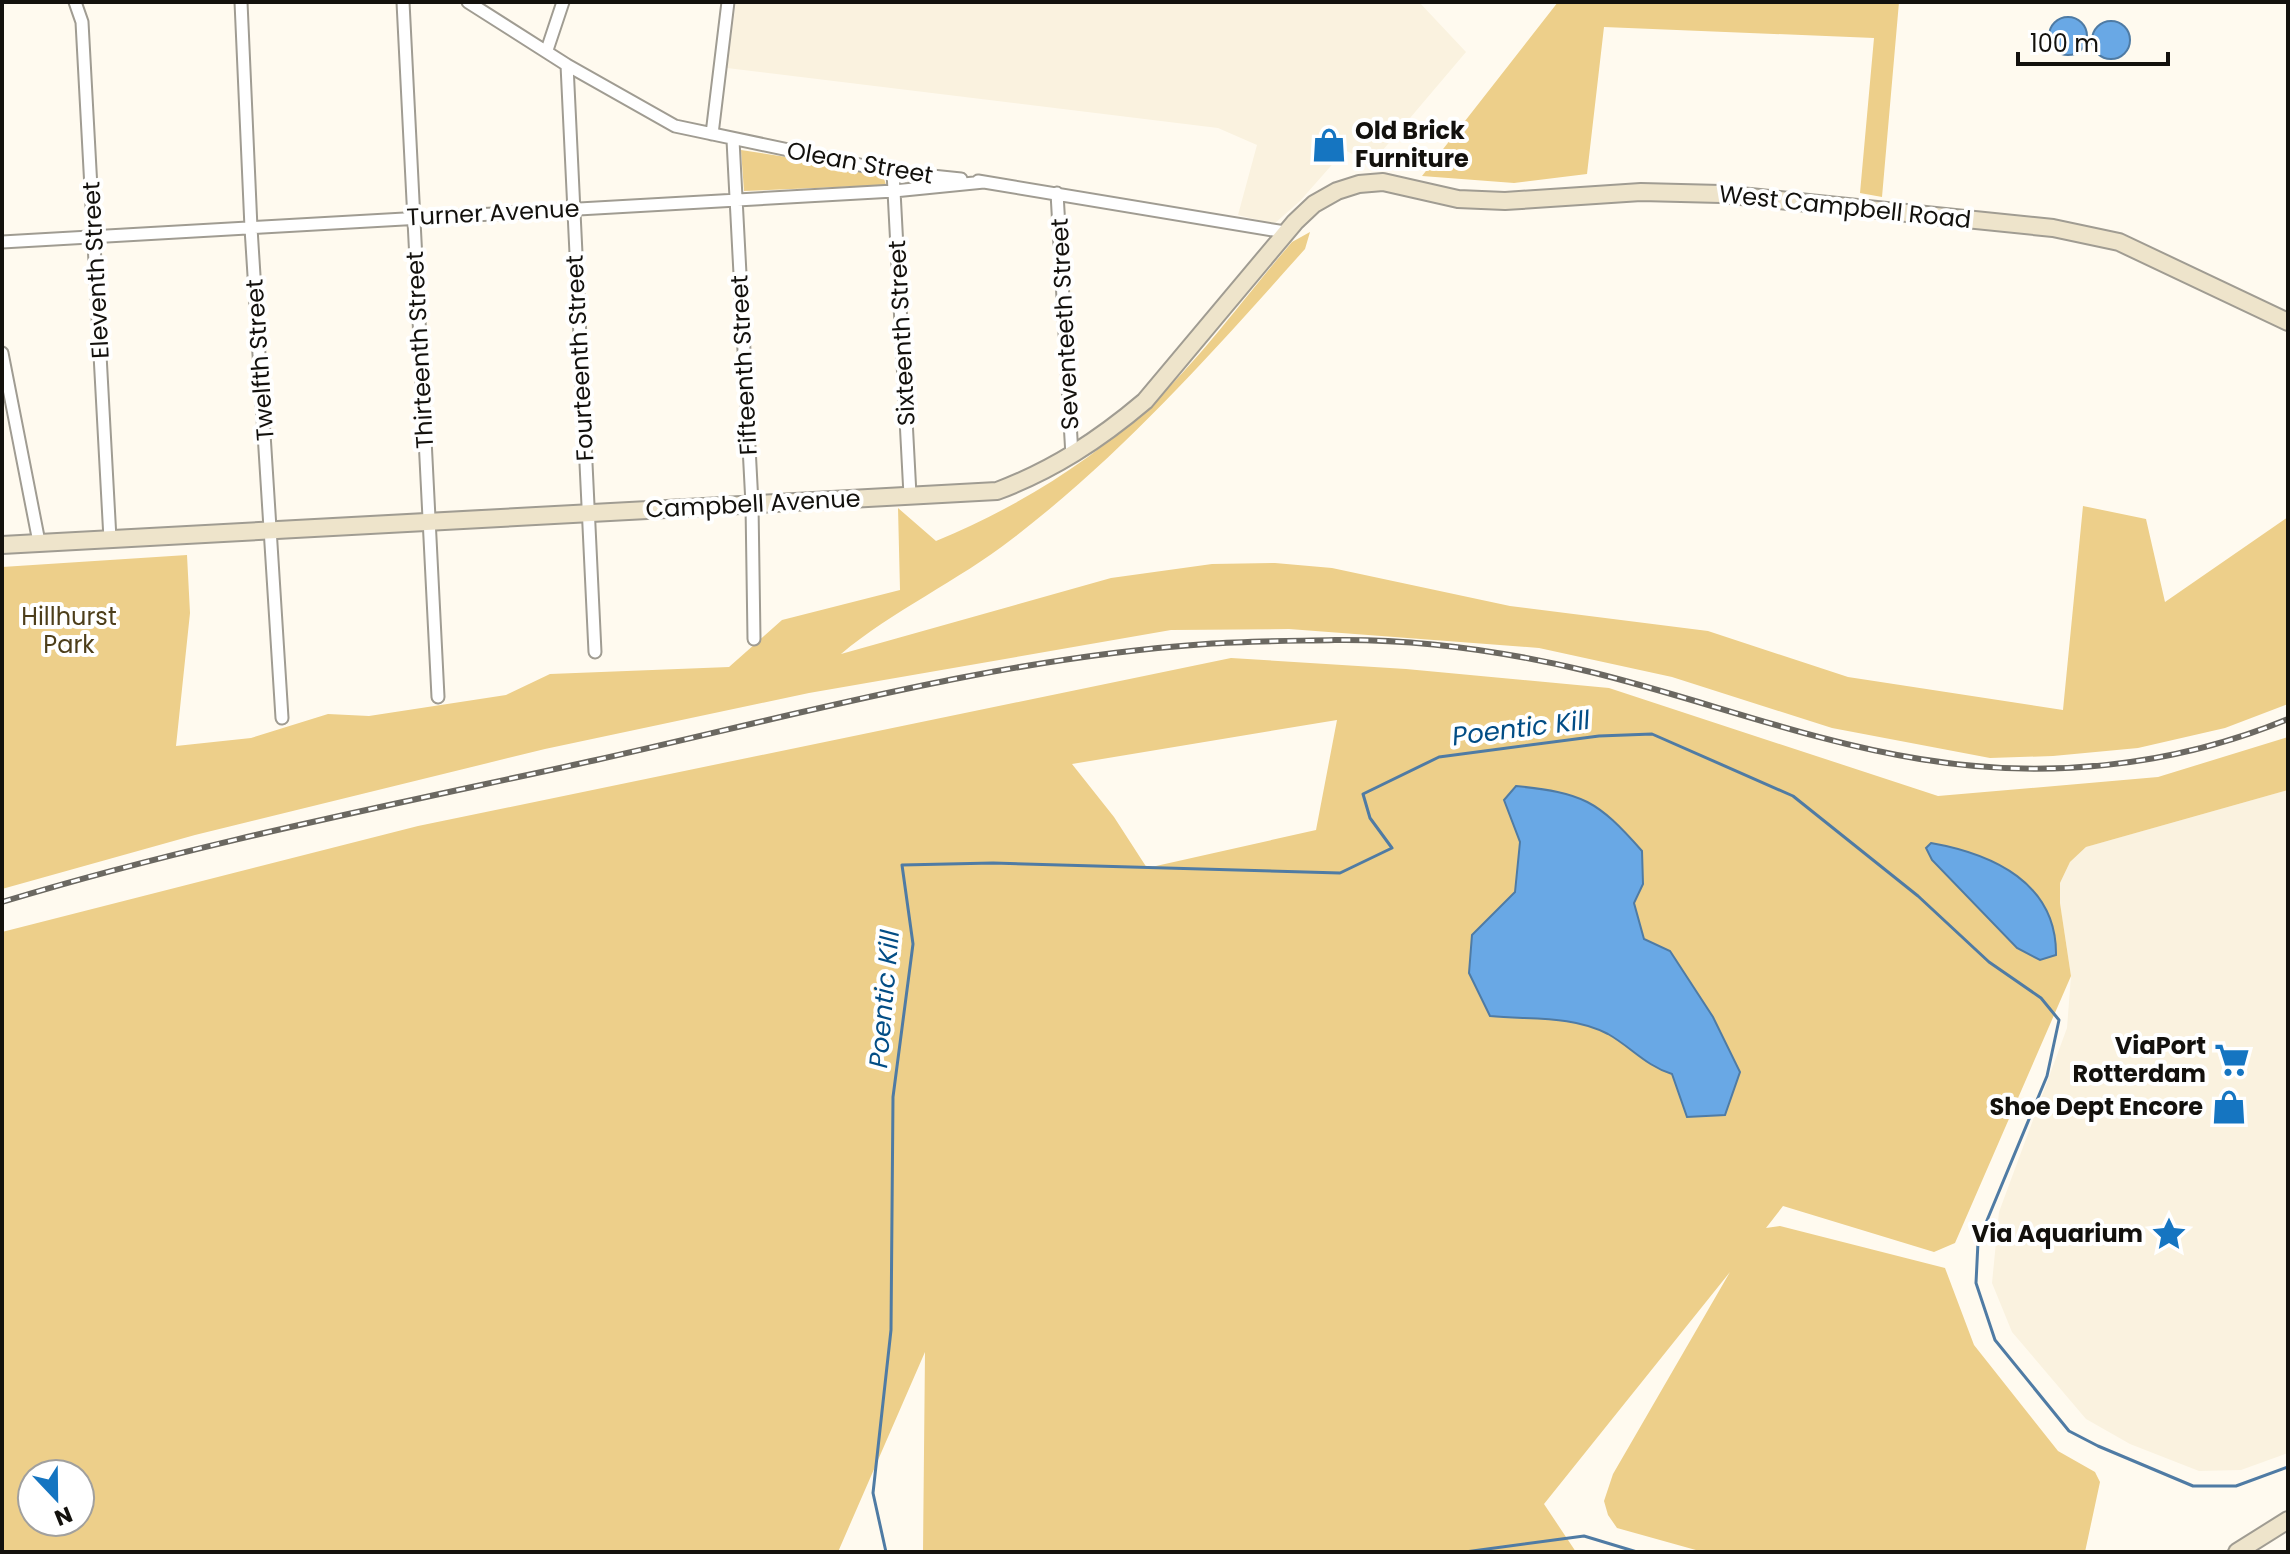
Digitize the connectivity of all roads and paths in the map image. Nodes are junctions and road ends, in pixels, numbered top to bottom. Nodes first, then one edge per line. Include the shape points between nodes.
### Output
1 (75, 2) edge
2 (241, 2) edge
3 (403, 2) edge
4 (468, 2) edge
5 (563, 2) edge
6 (728, 2) edge
7 (547, 50) junction
8 (567, 65) junction
9 (712, 134) junction
10 (733, 140) junction
11 (893, 172) junction
12 (984, 182) junction
13 (1383, 182) joint
14 (894, 191) junction
15 (1057, 193) junction
16 (734, 200) junction
17 (572, 209) junction
18 (413, 217) junction
19 (251, 228) junction
20 (1285, 232) junction
21 (94, 237) junction
22 (2, 242) edge
23 (2288, 322) edge
24 (2, 353) edge
25 (6, 388) edge
26 (1072, 456) junction
27 (910, 495) junction
28 (752, 504) junction
29 (588, 514) junction
30 (429, 521) junction
31 (272, 529) junction
32 (110, 539) junction
33 (39, 542) junction
34 (2, 545) edge
35 (754, 639) dead end
36 (595, 652) dead end
37 (438, 697) dead end
38 (282, 718) dead end
39 (2288, 1520) edge
40 (2237, 1552) edge

1 - 21 street, Eleventh Street via 82,22
2 - 19 street, Twelfth Street
3 - 18 street, Thirteenth Street
4 - 7 street, Olean Street
5 - 7 street
6 - 9 street
7 - 8 street, Olean Street
8 - 9 street, Olean Street via 675,126
8 - 17 street, Fourteenth Street
9 - 10 street, Olean Street
10 - 11 street, Olean Street
10 - 16 street, Fifteenth Street
11 - 12 street, Olean Street
11 - 14 street, Sixteenth Street
12 - 14 street, Turner Avenue
12 - 15 street, Olean Street
13 - 20 street, Campbell Avenue via 1337,191 1314,204
13 - 23 street, West Campbell Road via 1458,199 1721,194 2053,228 2119,242
14 - 16 street, Turner Avenue
14 - 27 street, Sixteenth Street
15 - 20 street, Olean Street
15 - 26 street, Seventeeth Street
16 - 17 street, Turner Avenue
16 - 28 street, Fifteenth Street
17 - 18 street, Turner Avenue
17 - 29 street, Fourteenth Street
18 - 19 street, Turner Avenue
18 - 30 street, Thirteenth Street
19 - 21 street, Turner Avenue
19 - 31 street, Twelfth Street
20 - 26 street, Campbell Avenue via 1145,401
21 - 22 street, Turner Avenue
21 - 32 street, Eleventh Street
24 - 25 street
25 - 33 street
26 - 27 street, Campbell Avenue via 997,491
27 - 28 street, Campbell Avenue
28 - 29 street, Campbell Avenue
28 - 35 street, Fifteenth Street
29 - 30 street, Campbell Avenue
29 - 36 street, Fourteenth Street
30 - 31 street, Campbell Avenue
30 - 37 street, Thirteenth Street
31 - 32 street, Campbell Avenue
31 - 38 street, Twelfth Street
32 - 33 street, Campbell Avenue
33 - 34 street, Campbell Avenue
39 - 40 street

